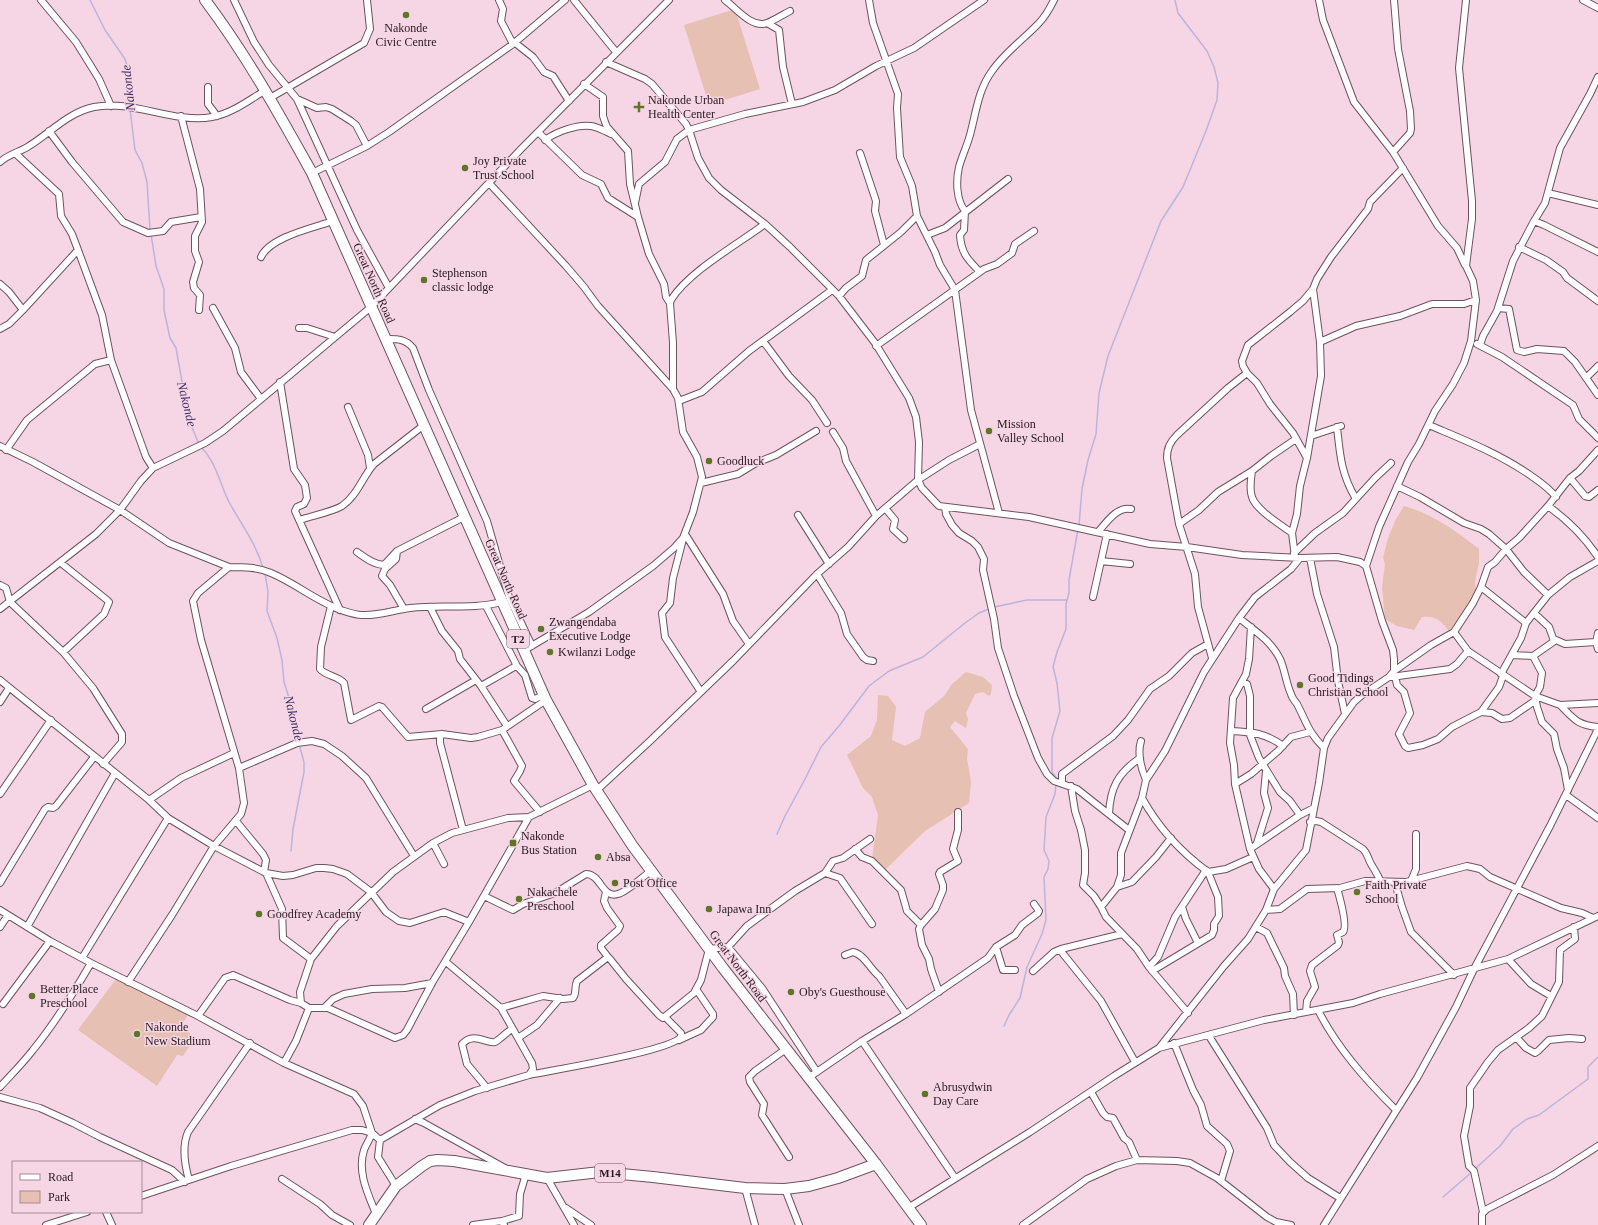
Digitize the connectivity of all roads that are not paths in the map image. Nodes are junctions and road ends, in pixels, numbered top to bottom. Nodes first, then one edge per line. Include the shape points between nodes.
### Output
1 (42, 0) edge
2 (205, 0) edge
3 (234, 0) edge
4 (367, 0) edge
5 (499, 0) edge
6 (565, 0) edge
7 (574, 0) edge
8 (669, 0) edge
9 (725, 0) edge
10 (868, 0) edge
11 (984, 0) edge
12 (1054, 0) edge
13 (1319, 0) edge
14 (1394, 0) edge
15 (1466, 0) edge
16 (1583, 0) edge
17 (1598, 8) edge
18 (790, 11) dead end
19 (767, 23) junction
20 (513, 43) junction
21 (616, 52) junction
22 (886, 61) junction
23 (606, 62) junction
24 (1598, 78) edge
25 (584, 84) junction
26 (208, 87) dead end
27 (288, 88) junction
28 (268, 94) junction
29 (296, 99) junction
30 (568, 101) junction
31 (792, 104) junction
32 (111, 106) junction
33 (181, 116) junction
34 (217, 116) junction
35 (689, 130) junction
36 (49, 131) junction
37 (538, 132) junction
38 (615, 136) junction
39 (545, 140) junction
40 (367, 146) junction
41 (1393, 152) junction
42 (15, 153) junction
43 (860, 153) dead end
44 (0, 162) edge
45 (327, 166) junction
46 (1403, 168) junction
47 (312, 173) junction
48 (1008, 179) dead end
49 (489, 182) junction
50 (1548, 193) junction
51 (635, 203) junction
52 (1598, 205) edge
53 (965, 211) junction
54 (918, 216) junction
55 (201, 217) junction
56 (638, 218) junction
57 (333, 221) junction
58 (1534, 221) junction
59 (765, 224) junction
60 (1034, 232) dead end
61 (927, 235) junction
62 (884, 245) junction
63 (1519, 247) junction
64 (78, 250) junction
65 (1598, 252) edge
66 (260, 257) dead end
67 (1466, 266) junction
68 (980, 272) junction
69 (0, 284) edge
70 (390, 288) junction
71 (1313, 289) junction
72 (832, 290) junction
73 (955, 290) junction
74 (839, 296) junction
75 (1476, 300) junction
76 (1598, 301) edge
77 (670, 303) junction
78 (371, 307) junction
79 (213, 308) dead end
80 (1498, 308) junction
81 (23, 310) junction
82 (199, 310) dead end
83 (299, 328) dead end
84 (0, 329) edge
85 (335, 337) junction
86 (385, 339) junction
87 (763, 341) junction
88 (1471, 341) junction
89 (1320, 342) junction
90 (1480, 345) junction
91 (876, 346) junction
92 (111, 360) junction
93 (1598, 366) edge
94 (1247, 373) junction
95 (1586, 378) junction
96 (280, 382) junction
97 (673, 389) junction
98 (1598, 394) edge
99 (261, 399) junction
100 (678, 401) junction
101 (348, 407) dead end
102 (827, 423) dead end
103 (424, 425) junction
104 (1429, 425) junction
105 (816, 431) dead end
106 (833, 432) dead end
107 (1311, 436) junction
108 (1598, 438) edge
109 (1296, 439) junction
110 (980, 444) junction
111 (0, 446) edge
112 (6, 450) junction
113 (1597, 453) edge
114 (1307, 458) junction
115 (1391, 463) dead end
116 (153, 468) junction
117 (370, 468) junction
118 (1252, 471) junction
119 (1570, 478) junction
120 (918, 480) junction
121 (701, 483) junction
122 (1397, 486) junction
123 (1598, 490) edge
124 (1556, 496) junction
125 (1356, 499) junction
126 (1548, 506) junction
127 (945, 507) junction
128 (885, 508) junction
129 (1130, 509) dead end
130 (120, 510) junction
131 (999, 513) junction
132 (798, 515) dead end
133 (876, 516) junction
134 (464, 517) junction
135 (300, 520) junction
136 (1179, 524) junction
137 (1098, 532) junction
138 (1292, 533) junction
139 (1107, 534) junction
140 (684, 536) junction
141 (904, 539) dead end
142 (1187, 547) junction
143 (1506, 549) junction
144 (397, 551) junction
145 (356, 552) dead end
146 (1297, 556) junction
147 (1598, 557) edge
148 (1310, 558) junction
149 (1101, 560) junction
150 (1598, 561) edge
151 (61, 563) junction
152 (829, 564) junction
153 (1130, 564) dead end
154 (1366, 566) junction
155 (229, 567) junction
156 (817, 574) junction
157 (0, 585) edge
158 (1481, 587) junction
159 (1548, 595) junction
160 (1093, 597) dead end
161 (10, 602) junction
162 (501, 602) junction
163 (331, 606) junction
164 (486, 606) junction
165 (430, 607) junction
166 (0, 609) edge
167 (404, 609) junction
168 (340, 610) junction
169 (1534, 613) junction
170 (1239, 618) junction
171 (1526, 623) junction
172 (1251, 627) junction
173 (513, 628) junction
174 (1454, 632) junction
175 (1598, 633) edge
176 (501, 634) junction
177 (1554, 641) junction
178 (1596, 642) junction
179 (749, 644) junction
180 (1208, 644) junction
181 (528, 648) junction
182 (1598, 649) edge
183 (1468, 651) junction
184 (63, 652) junction
185 (1512, 655) junction
186 (1533, 656) junction
187 (1212, 658) junction
188 (873, 661) dead end
189 (516, 665) junction
190 (529, 674) junction
191 (1393, 675) junction
192 (1502, 675) junction
193 (0, 680) edge
194 (476, 680) junction
195 (1242, 682) junction
196 (481, 686) junction
197 (9, 688) junction
198 (701, 692) junction
199 (545, 698) junction
200 (1536, 698) junction
201 (0, 702) edge
202 (1598, 703) edge
203 (1560, 705) junction
204 (426, 709) dead end
205 (1481, 712) junction
206 (1345, 714) junction
207 (51, 720) junction
208 (504, 728) junction
209 (1598, 728) edge
210 (1231, 731) junction
211 (1250, 732) junction
212 (1310, 732) junction
213 (442, 734) junction
214 (1142, 741) dead end
215 (1283, 746) junction
216 (1324, 748) junction
217 (234, 753) junction
218 (94, 757) junction
219 (1140, 758) junction
220 (102, 764) junction
221 (1262, 764) junction
222 (239, 768) junction
223 (1266, 771) junction
224 (114, 773) junction
225 (1146, 780) junction
226 (1062, 783) junction
227 (1235, 784) junction
228 (1071, 786) junction
229 (595, 788) junction
230 (1567, 793) junction
231 (0, 794) edge
232 (1142, 798) junction
233 (149, 800) junction
234 (1314, 808) junction
235 (540, 812) junction
236 (958, 812) dead end
237 (1109, 814) junction
238 (1300, 815) junction
239 (168, 818) junction
240 (529, 818) junction
241 (1598, 818) edge
242 (236, 821) junction
243 (1310, 822) junction
244 (463, 830) junction
245 (1129, 830) junction
246 (1416, 834) dead end
247 (1171, 838) junction
248 (870, 839) dead end
249 (433, 843) junction
250 (1257, 843) junction
251 (214, 846) junction
252 (856, 849) junction
253 (1250, 849) junction
254 (414, 856) junction
255 (1253, 857) junction
256 (444, 864) dead end
257 (651, 871) junction
258 (1207, 871) junction
259 (265, 872) junction
260 (825, 873) junction
261 (1411, 881) junction
262 (0, 882) edge
263 (1381, 882) junction
264 (1395, 883) junction
265 (1117, 887) junction
266 (1337, 888) junction
267 (1517, 888) junction
268 (1274, 889) junction
269 (371, 892) junction
270 (606, 892) junction
271 (484, 896) junction
272 (1034, 904) dead end
273 (1101, 907) junction
274 (1182, 907) junction
275 (0, 910) edge
276 (1266, 910) junction
277 (8, 916) junction
278 (1596, 917) edge
279 (469, 922) junction
280 (872, 924) dead end
281 (921, 925) junction
282 (0, 927) edge
283 (27, 927) junction
284 (1256, 927) junction
285 (1574, 927) junction
286 (1122, 934) junction
287 (50, 941) junction
288 (1198, 943) junction
289 (728, 947) junction
290 (996, 947) junction
291 (709, 949) junction
292 (1060, 950) junction
293 (845, 955) dead end
294 (608, 957) junction
295 (82, 958) junction
296 (311, 959) junction
297 (1508, 959) junction
298 (446, 962) junction
299 (91, 963) junction
300 (1151, 969) junction
301 (1474, 969) junction
302 (1016, 970) dead end
303 (1033, 971) dead end
304 (1454, 975) junction
305 (128, 982) junction
306 (432, 983) junction
307 (696, 989) junction
308 (939, 992) junction
309 (1551, 996) junction
310 (560, 998) junction
311 (301, 1003) junction
312 (3, 1004) dead end
313 (309, 1008) junction
314 (324, 1008) junction
315 (500, 1008) junction
316 (1318, 1010) junction
317 (1306, 1012) junction
318 (1188, 1013) junction
319 (906, 1014) junction
320 (1294, 1015) junction
321 (198, 1016) junction
322 (665, 1016) junction
323 (512, 1028) junction
324 (1209, 1036) junction
325 (1516, 1037) junction
326 (518, 1038) junction
327 (1582, 1039) dead end
328 (679, 1040) junction
329 (862, 1041) junction
330 (250, 1043) junction
331 (1174, 1043) junction
332 (1159, 1048) junction
333 (786, 1049) junction
334 (1135, 1062) junction
335 (284, 1063) junction
336 (530, 1075) junction
337 (812, 1075) junction
338 (0, 1087) edge
339 (486, 1088) junction
340 (1091, 1092) junction
341 (0, 1097) edge
342 (1396, 1110) junction
343 (415, 1120) junction
344 (372, 1133) junction
345 (380, 1140) junction
346 (1598, 1146) edge
347 (788, 1157) dead end
348 (1137, 1160) junction
349 (876, 1164) junction
350 (511, 1171) junction
351 (526, 1174) junction
352 (546, 1178) junction
353 (955, 1178) junction
354 (282, 1179) dead end
355 (187, 1181) junction
356 (1221, 1181) junction
357 (396, 1186) junction
358 (744, 1188) junction
359 (786, 1189) junction
360 (142, 1196) edge
361 (1340, 1198) junction
362 (564, 1207) junction
363 (908, 1208) junction
364 (1483, 1212) junction
365 (84, 1213) edge
366 (106, 1213) edge
367 (376, 1214) junction
368 (503, 1223) edge
369 (46, 1225) edge
370 (112, 1225) edge
371 (350, 1225) edge
372 (369, 1225) edge
373 (473, 1225) edge
374 (574, 1225) edge
375 (591, 1225) edge
376 (755, 1225) edge
377 (799, 1225) edge
378 (922, 1225) edge
379 (1023, 1225) edge
380 (1291, 1225) edge
381 (1324, 1225) edge
382 (1482, 1225) edge

1 - 32 street via 76,42
2 - 28 main road, Great North Road / T2 via 240,48
3 - 27 street via 254,42
4 - 27 street via 370,29 364,43
5 - 20 street via 503,9 501,21
6 - 20 street
7 - 21 street
8 - 21 street
9 - 19 street via 752,22
10 - 22 street
11 - 22 street via 914,48
12 - 53 street via 1039,23 992,70 984,83 959,169 958,197
13 - 41 street via 1323,20 1354,102
14 - 41 street via 1398,49 1411,129
15 - 67 street via 1459,68 1472,219
16 - 17 street
18 - 19 street
19 - 31 street via 778,30
20 - 30 street via 533,57 544,72 553,76
20 - 40 street
21 - 23 street
22 - 31 street via 835,90
22 - 54 street via 898,94 900,157 912,186
23 - 25 street
23 - 35 street via 648,81
24 - 50 street via 1560,148
25 - 30 street
25 - 38 street via 603,97 603,116 607,127
26 - 34 street via 208,104
27 - 28 street
27 - 29 street
28 - 34 street
28 - 47 main road, Great North Road / T2
29 - 40 street via 317,108 329,108 351,121
29 - 45 street
30 - 37 street
31 - 35 street
32 - 33 street
32 - 36 street via 94,107 74,115
33 - 34 street
33 - 55 street via 200,189
35 - 51 street via 677,139 665,162 639,184
35 - 59 street via 698,158 709,178
36 - 42 street via 29,147
36 - 55 street via 123,222 148,233 162,231 171,222
37 - 39 street
37 - 49 street
38 - 39 street via 587,126 557,132
38 - 51 street via 629,154 629,180
39 - 56 street via 584,177 601,184 608,198
40 - 45 street
41 - 46 street
42 - 44 street
42 - 64 street via 58,193 61,216
43 - 62 street via 876,201 874,210
45 - 47 street
45 - 70 street via 357,230
46 - 67 street
46 - 71 street via 1370,202 1368,209 1331,257
47 - 57 main road, Great North Road / T2
48 - 53 street
49 - 70 street
49 - 97 street
50 - 52 street
50 - 58 street
51 - 56 street
53 - 61 street via 945,228
53 - 68 street via 965,227 960,235 962,250
54 - 61 street
54 - 62 street
55 - 82 street via 201,225 195,236 195,251 199,262 193,282 200,295
56 - 77 street via 649,254
57 - 66 street via 282,238 266,248
57 - 78 main road, Great North Road / T2
58 - 63 street
58 - 65 street
59 - 72 street
59 - 77 street via 701,270 676,293
60 - 68 street via 1014,244 1012,253 1001,262
61 - 73 street via 940,265
62 - 74 street via 866,260 861,278
63 - 76 street via 1546,260
63 - 80 street
64 - 81 street
64 - 92 street via 102,315
67 - 75 street via 1473,280
68 - 73 street
69 - 81 street
70 - 78 street
71 - 89 street
71 - 94 street via 1303,301 1248,344 1242,361
72 - 74 street
72 - 87 street
73 - 91 street
73 - 110 street via 971,410
74 - 91 street
75 - 88 street
75 - 89 street via 1464,304 1432,304 1400,316 1356,326
77 - 97 street
78 - 85 street
78 - 86 main road, Great North Road / T2
79 - 99 street via 235,348 241,372
80 - 90 street
80 - 95 street via 1509,309 1518,350 1564,351
81 - 84 street
83 - 85 street
85 - 96 street
86 - 103 main road, Great North Road / T2
86 - 181 street via 404,340 413,348 487,521 509,597
87 - 100 street via 702,392
87 - 102 street via 789,376 812,400
88 - 90 street
88 - 104 street via 1464,363
89 - 107 street via 1321,376
90 - 108 street via 1573,405 1579,419
91 - 120 street via 909,398 916,417 919,442
92 - 112 street via 95,364 27,420
92 - 116 street via 146,457
93 - 95 street
94 - 109 street via 1257,383
94 - 136 street via 1195,418 1169,445 1167,458
95 - 98 street
96 - 99 street
96 - 135 street via 294,469 305,485 307,498 304,504 296,509
97 - 100 street
99 - 116 street via 205,443
100 - 121 street via 682,429 697,457
101 - 117 street via 368,455
103 - 117 street
103 - 134 main road, Great North Road / T2
104 - 122 street
104 - 124 street via 1509,461 1548,486
105 - 121 street via 738,474
106 - 133 street
107 - 114 street
107 - 125 street via 1339,426 1342,466
109 - 114 street
109 - 118 street
110 - 120 street
110 - 131 street
111 - 112 street
112 - 130 street
113 - 119 street
114 - 138 street
115 - 125 street
116 - 130 street
117 - 135 street via 355,492 341,506
118 - 136 street via 1218,492
118 - 138 street via 1253,500 1261,510
119 - 123 street via 1585,496 1589,497
119 - 124 street
120 - 127 street via 939,506
120 - 128 street
121 - 140 street via 694,512
122 - 143 street via 1464,523 1481,529
122 - 154 street
124 - 126 street
125 - 146 street via 1343,513 1315,533
126 - 143 street
126 - 147 street via 1576,528
127 - 131 street
127 - 226 street via 952,525 978,547 984,559 983,570 998,648 1014,696 1038,758 1047,774 1054,781
128 - 133 street
128 - 141 street via 895,520 893,529
129 - 137 street via 1119,510
130 - 151 street
130 - 155 street via 169,543
131 - 137 street
132 - 152 street
133 - 152 street
134 - 144 street
134 - 162 main road, Great North Road / T2
135 - 168 street
136 - 142 street
137 - 139 street
138 - 146 street
139 - 142 street via 1150,544
139 - 149 street
140 - 179 street via 723,594 733,620
140 - 181 street via 653,566 589,612
140 - 198 street via 670,603 662,613 664,635
142 - 146 street via 1242,555
142 - 180 street via 1195,574 1198,607
143 - 158 street via 1488,567
143 - 159 street via 1524,572
144 - 145 street via 386,564 381,565
144 - 167 street via 396,559 385,569 382,576
146 - 148 street
146 - 170 street via 1291,569 1257,595
148 - 154 street via 1344,558
148 - 206 street via 1317,594 1334,647
149 - 153 street
149 - 160 street
150 - 159 street via 1570,577
151 - 161 street
151 - 184 street via 109,602 104,614
152 - 156 street
154 - 191 street via 1393,650
155 - 163 street via 270,572
155 - 217 street via 198,593 193,601 201,640
156 - 179 street
156 - 188 street via 840,612 847,634 863,657
157 - 161 street via 6,588
158 - 171 street
158 - 174 street
159 - 169 street
161 - 166 street
161 - 184 street
162 - 164 street
162 - 173 main road, Great North Road / T2
163 - 168 street
163 - 213 street via 321,647 320,669 344,683 350,719 379,706 407,736
164 - 165 street
164 - 176 street
165 - 167 street
165 - 194 street via 442,632 458,651 460,659
167 - 168 street via 362,616
169 - 171 street
169 - 177 street via 1549,627
170 - 172 street
170 - 187 street
171 - 185 street
172 - 195 street via 1249,659
172 - 212 street via 1265,639 1280,659 1291,694
173 - 176 street
173 - 181 main road, Great North Road / T2
174 - 183 street
174 - 191 street via 1431,645
175 - 178 street
176 - 189 street
177 - 178 street via 1558,640 1565,644
177 - 186 street
178 - 182 street
179 - 198 street
180 - 187 street
180 - 226 street via 1192,653 1169,676 1150,689 1113,736 1062,774
181 - 190 main road, Great North Road / T2
183 - 191 street via 1450,669
183 - 192 street
184 - 220 street via 94,688 122,734 122,742
185 - 186 street
185 - 192 street
186 - 200 street via 1542,673
187 - 225 street via 1165,751
189 - 190 street
189 - 196 street
190 - 199 main road, Great North Road / T2
191 - 205 street via 1397,685 1404,692 1410,713 1399,734 1408,748 1438,739 1452,727
191 - 206 street via 1362,695
192 - 200 street
192 - 205 street via 1499,687
193 - 197 street
194 - 196 street
194 - 204 street
195 - 210 street via 1233,698
195 - 211 street via 1247,684 1250,694
196 - 208 street
197 - 201 street
197 - 207 street
198 - 229 street via 650,741
199 - 208 street
199 - 229 main road, Great North Road / T2
200 - 203 street
200 - 205 street via 1510,718 1502,719 1492,713
200 - 230 street via 1542,722 1554,734 1564,768
202 - 203 street
203 - 209 street via 1580,724
206 - 216 street
207 - 218 street
207 - 231 street
208 - 213 street via 471,738
208 - 235 street via 522,766 514,781
209 - 230 street
210 - 211 street
210 - 227 street
211 - 215 street via 1273,738
211 - 221 street
212 - 215 street via 1293,735
212 - 216 street
213 - 244 street via 440,743
214 - 219 street
215 - 221 street
216 - 234 street
217 - 222 street
217 - 233 street via 181,778
218 - 220 street
218 - 262 street via 56,806 45,809
219 - 225 street
219 - 237 street via 1126,769 1112,790
220 - 224 street
221 - 223 street
221 - 227 street
222 - 242 street via 244,803
222 - 254 street via 299,743 312,741 324,744 366,778
223 - 238 street
223 - 250 street via 1264,793 1268,808
224 - 233 street
224 - 283 street
225 - 232 street
226 - 228 street
227 - 253 street
228 - 237 street
228 - 273 street via 1085,850 1083,885
229 - 235 street
229 - 257 main road, Great North Road / T2
230 - 241 street
230 - 267 street
232 - 245 street
232 - 247 street via 1153,818
233 - 239 street
234 - 238 street
234 - 243 street
235 - 240 street
236 - 281 street via 958,830 953,849 958,862 940,872 943,890 935,909
237 - 245 street
238 - 250 street
239 - 251 street
239 - 295 street
240 - 244 street via 508,818
240 - 271 street
242 - 251 street
242 - 259 street via 263,854 266,860
243 - 263 street via 1321,822 1363,850
243 - 268 street via 1306,850
244 - 249 street
245 - 265 street via 1120,853 1121,875
246 - 261 street via 1416,869
247 - 258 street
247 - 265 street via 1132,882
248 - 252 street
249 - 254 street
249 - 256 street
250 - 253 street
251 - 259 street
251 - 305 street
252 - 260 street via 833,861
252 - 281 street via 901,890 907,911
253 - 255 street
254 - 269 street
255 - 258 street via 1226,869
255 - 268 street
257 - 270 street via 619,894 612,895
257 - 291 main road, Great North Road / T2
258 - 274 street
258 - 288 street via 1218,897 1219,916 1212,935
259 - 269 street via 293,876 316,868 333,869 347,874
259 - 296 street via 282,909 283,938
260 - 280 street via 840,878
260 - 289 street via 751,923
261 - 264 street
261 - 267 street via 1471,866
263 - 264 street
263 - 266 street via 1365,881
264 - 304 street via 1411,932
265 - 273 street
266 - 276 street via 1305,889 1280,909
266 - 317 street via 1344,915 1344,930 1337,935 1338,945 1312,965 1310,970 1315,987 1307,1001
267 - 278 street via 1561,908
267 - 301 street
268 - 276 street
269 - 279 street via 386,912 399,921 410,923 444,912
269 - 296 street via 337,926
270 - 271 street via 596,877 586,874 555,893 513,910
270 - 294 street via 604,901 620,926 601,945
271 - 279 street
272 - 290 street via 1039,911 1037,914 1022,925 1015,935
273 - 286 street via 1106,917
274 - 288 street
274 - 300 street
275 - 277 street
276 - 284 street
277 - 282 street
277 - 283 street
278 - 285 street
279 - 298 street
281 - 308 street via 921,941
283 - 287 street
284 - 318 street
284 - 320 street via 1267,933 1285,969 1285,976 1293,994
285 - 297 street
285 - 309 street via 1575,939 1560,950 1560,978
286 - 292 street
286 - 300 street via 1139,951
287 - 295 street
287 - 312 street
288 - 300 street
289 - 291 street
289 - 337 street via 762,988
290 - 302 street via 1003,970
290 - 308 street via 988,958
291 - 307 street
291 - 333 main road, Great North Road / T2
292 - 303 street via 1054,952
292 - 334 street via 1101,1001
293 - 319 street via 853,952 860,955 879,976
294 - 310 street via 577,981 574,997
294 - 322 street via 659,1016
295 - 299 street
296 - 311 street via 300,992
297 - 301 street
297 - 309 street via 1525,979
298 - 306 street
298 - 315 street
299 - 305 street
299 - 338 street via 50,1028
300 - 318 street
301 - 304 street
301 - 342 street via 1417,1078
304 - 316 street
305 - 321 street
306 - 314 street via 344,994 333,999
306 - 314 street via 407,1030 395,1038
307 - 322 street
307 - 328 street via 713,1017 701,1030
308 - 319 street
309 - 325 street via 1539,1020
310 - 315 street via 543,996
310 - 326 street via 537,1025
311 - 313 street
311 - 321 street via 233,975 225,978
313 - 314 street
313 - 335 street
315 - 323 street
316 - 317 street
316 - 342 street via 1335,1042
317 - 320 street
318 - 332 street
319 - 329 street
320 - 324 street via 1264,1020
321 - 330 street
322 - 328 street via 681,1033
323 - 326 street
323 - 339 street via 496,1042 471,1039 465,1040 462,1044 468,1064
324 - 331 street
324 - 361 street via 1267,1128 1274,1145 1308,1178
325 - 327 street via 1535,1053 1550,1040
325 - 364 street via 1498,1050 1470,1088 1470,1106 1464,1136 1469,1166 1474,1171
326 - 336 street via 532,1063
328 - 336 street via 652,1050
329 - 337 street
329 - 353 street
330 - 335 street
330 - 355 street via 188,1132 185,1165
331 - 332 street
331 - 356 street via 1190,1085 1201,1105 1207,1126 1227,1144 1230,1151
332 - 334 street
333 - 337 main road, Great North Road / T2
333 - 347 street via 749,1077 764,1104 762,1115
334 - 340 street
335 - 344 street via 354,1094 363,1106
336 - 339 street
337 - 349 main road, Great North Road / T2
339 - 343 street via 440,1105
340 - 348 street via 1103,1113 1113,1118
340 - 353 street
341 - 355 street via 40,1108 172,1170
342 - 361 street
343 - 345 street
343 - 350 street
344 - 345 street
344 - 355 street via 352,1130
344 - 367 street via 364,1151 362,1167 364,1181
345 - 357 street via 378,1157
346 - 364 street via 1553,1175
348 - 356 street via 1190,1163
348 - 379 street via 1087,1179
349 - 359 main road, M14 via 838,1178
349 - 363 main road, Great North Road / T2
350 - 351 main road, M14
350 - 357 main road, M14 via 454,1161 430,1161
351 - 352 main road, M14
351 - 368 street via 520,1194 519,1216
352 - 358 main road, M14 via 600,1172
352 - 362 street
353 - 363 street
354 - 371 street
355 - 360 street
356 - 380 street via 1267,1217
357 - 367 main road, M14
358 - 359 main road, M14
358 - 376 street
359 - 377 street
361 - 381 street
362 - 374 street
362 - 375 street
363 - 378 main road, Great North Road / T2
364 - 382 street
365 - 369 street
366 - 370 street
367 - 372 main road, M14
368 - 373 street

